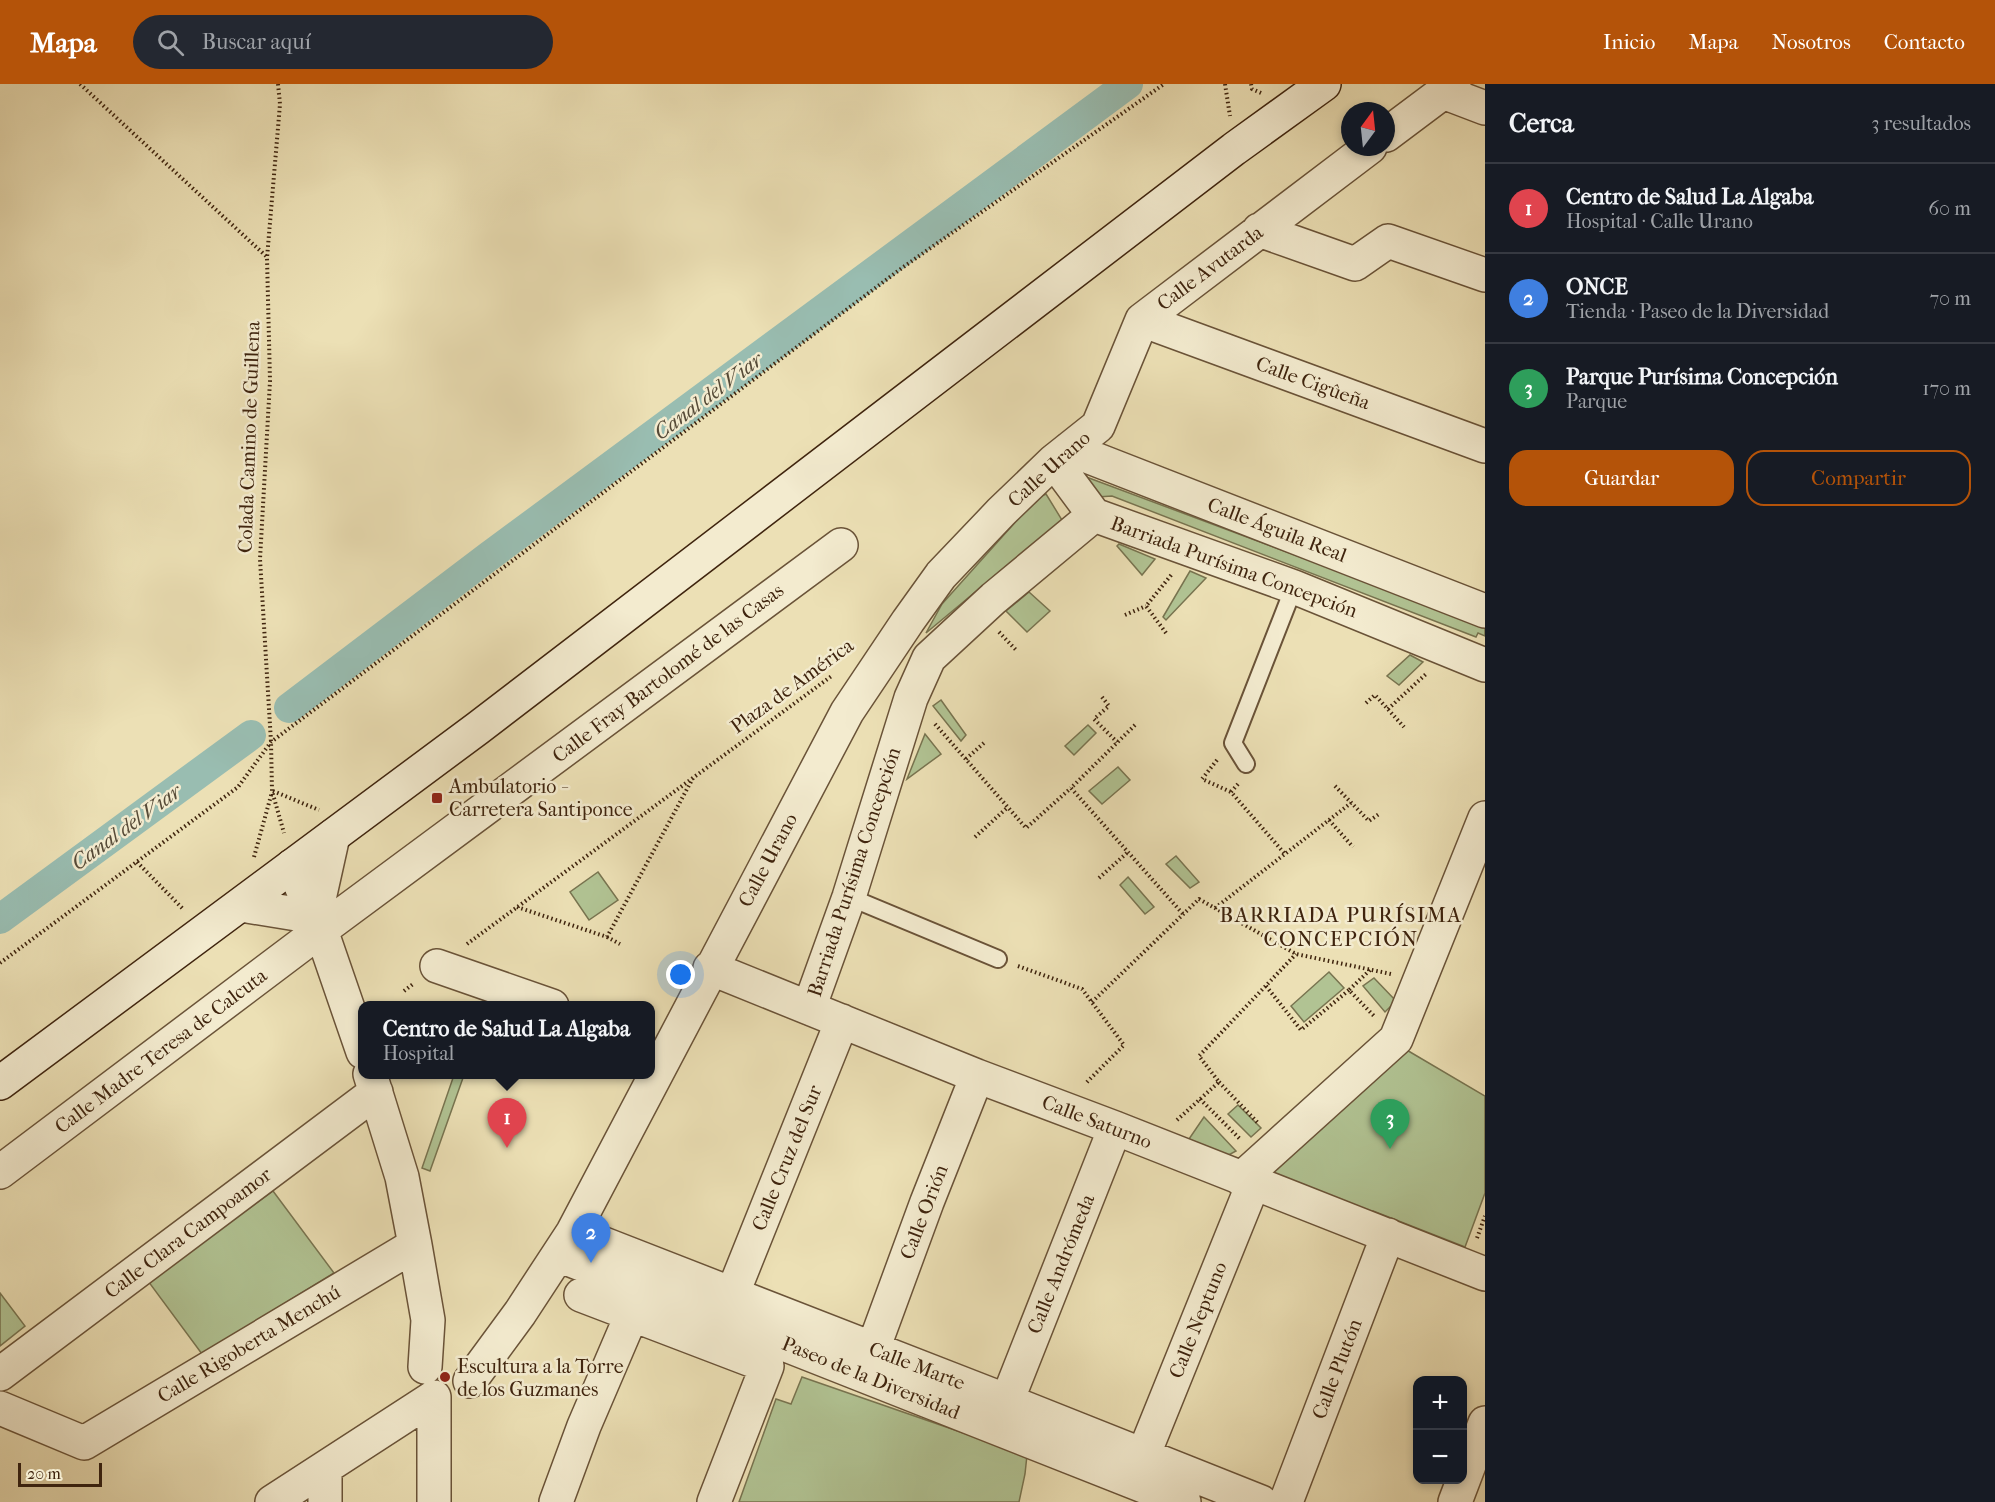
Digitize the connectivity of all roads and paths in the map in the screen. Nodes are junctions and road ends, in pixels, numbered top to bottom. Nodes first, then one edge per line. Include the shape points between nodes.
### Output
1 (80, 84) edge
2 (278, 84) edge
3 (1164, 84) edge
4 (1324, 84) edge
5 (1448, 88) edge
6 (1485, 108) edge
7 (1395, 128) edge
8 (1358, 156) edge
9 (1259, 230) junction
10 (267, 258) junction
11 (1485, 275) edge
12 (1142, 320) junction
13 (1098, 426) joint
14 (1485, 446) edge
15 (1062, 455) junction
16 (1094, 515) junction
17 (841, 545) dead end
18 (1191, 550) junction
19 (1294, 587) junction
20 (1146, 606) junction
21 (1485, 611) edge
22 (1125, 615) dead end
23 (1166, 633) dead end
24 (1451, 651) junction
25 (1485, 665) edge
26 (838, 671) dead end
27 (1102, 697) dead end
28 (1366, 703) dead end
29 (1388, 709) junction
30 (934, 723) dead end
31 (1135, 725) dead end
32 (1404, 726) dead end
33 (272, 742) junction
34 (985, 742) dead end
35 (1117, 742) junction
36 (1233, 743) junction
37 (966, 759) junction
38 (1246, 764) joint
39 (694, 776) junction
40 (1335, 786) dead end
41 (1071, 788) junction
42 (272, 791) junction
43 (1231, 792) junction
44 (1351, 803) junction
45 (1008, 807) junction
46 (1378, 814) dead end
47 (1485, 818) edge
48 (1329, 820) junction
49 (342, 830) junction
50 (975, 837) dead end
51 (1353, 847) dead end
52 (1128, 852) junction
53 (1285, 854) junction
54 (253, 860) dead end
55 (137, 862) junction
56 (292, 866) junction
57 (1099, 878) dead end
58 (849, 897) junction
59 (241, 905) junction
60 (517, 907) junction
61 (1215, 908) junction
62 (186, 912) dead end
63 (1184, 914) junction
64 (318, 923) junction
65 (606, 937) junction
66 (620, 944) dead end
67 (1296, 954) junction
68 (998, 959) joint
69 (0, 963) edge
70 (437, 966) junction
71 (710, 968) junction
72 (1371, 970) junction
73 (1419, 980) junction
74 (1266, 986) junction
75 (1349, 990) junction
76 (404, 991) dead end
77 (540, 1001) edge
78 (1092, 1002) junction
79 (809, 1008) junction
80 (842, 1021) junction
81 (1381, 1023) dead end
82 (358, 1038) edge
83 (661, 1043) edge
84 (977, 1076) junction
85 (644, 1079) edge
86 (1219, 1082) junction
87 (0, 1083) edge
88 (373, 1083) edge
89 (1200, 1099) junction
90 (1061, 1107) junction
91 (1115, 1128) junction
92 (1152, 1143) junction
93 (1259, 1167) junction
94 (0, 1172) edge
95 (1388, 1235) junction
96 (565, 1243) junction
97 (415, 1245) junction
98 (1485, 1274) edge
99 (643, 1288) junction
100 (581, 1295) dead end
101 (732, 1295) junction
102 (873, 1349) junction
103 (0, 1374) edge
104 (447, 1383) junction
105 (1007, 1401) junction
106 (0, 1408) edge
107 (1485, 1423) edge
108 (1143, 1456) junction
109 (325, 1468) junction
110 (1045, 1470) dead end
111 (272, 1502) edge
112 (325, 1502) edge
113 (434, 1502) edge
114 (556, 1502) edge
115 (714, 1502) edge
116 (1127, 1502) edge
117 (1184, 1502) edge
118 (1261, 1502) edge
119 (1286, 1502) edge
120 (1455, 1502) edge

1 - 10 path
2 - 10 path, Colada Camino de Guillena
3 - 33 path via 902,268
4 - 49 street via 1234,148
5 - 6 street
5 - 7 street
8 - 9 street, Calle Avutarda
9 - 11 street via 1355,264 1388,242
9 - 12 street, Calle Avutarda
10 - 33 path, Colada Camino de Guillena via 270,381 260,559
12 - 13 street, Calle Avutarda
12 - 14 street, Calle Cigûeña
13 - 15 street, Calle Urano
15 - 16 street
15 - 21 street, Calle Águila Real
15 - 71 street, Calle Urano via 941,575 908,621 847,712
16 - 18 street, Barriada Purísima Concepción
16 - 58 street, Barriada Purísima Concepción via 929,658 911,698
17 - 64 street, Calle Fray Bartolomé de las Casas
18 - 19 street, Barriada Purísima Concepción
18 - 20 path
19 - 24 street, Barriada Purísima Concepción
19 - 36 lane
20 - 22 path
20 - 23 path
24 - 25 street, Barriada Purísima Concepción
24 - 29 path
26 - 39 path, Plaza de América
27 - 35 path via 1109,706 1094,719
28 - 29 path via 1376,695
29 - 32 path
30 - 37 path
31 - 35 path
33 - 42 path, Colada Camino de Guillena
33 - 55 path via 238,787
34 - 37 path
35 - 41 path
36 - 38 lane
36 - 43 path via 1202,779
37 - 45 path
38 - 43 path via 1243,777
39 - 60 path, Plaza de América
39 - 65 path, Plaza de América
40 - 44 path
41 - 45 path via 1026,828
41 - 52 path
42 - 49 path
42 - 54 path, Colada Camino de Guillena
42 - 56 path, Colada Camino de Guillena
43 - 53 path
44 - 46 path via 1369,821
44 - 48 path
45 - 50 path
47 - 73 street
48 - 51 path
48 - 53 path
49 - 56 street
49 - 64 street
52 - 57 path
52 - 63 path
53 - 61 path
55 - 62 path
55 - 69 path
56 - 59 street
56 - 64 street
58 - 68 lane
58 - 79 street, Barriada Purísima Concepción
59 - 64 street
59 - 87 street
60 - 65 path
60 - 70 path, Plaza de América
61 - 63 path via 1199,899
61 - 67 path
63 - 78 path
64 - 82 street
64 - 94 street, Calle Madre Teresa de Calcuta
65 - 66 path
67 - 72 path
67 - 74 path
68 - 78 path via 1082,989
70 - 76 path, Plaza de América
70 - 77 street
71 - 79 street, Calle Saturno
71 - 83 street, Calle Urano
72 - 73 path
72 - 75 path
73 - 93 street via 1396,1039
74 - 75 path via 1301,1030
74 - 86 path via 1198,1056
75 - 81 path
78 - 90 path via 1124,1045
79 - 80 street, Calle Saturno
80 - 84 street, Calle Saturno
80 - 101 street, Calle Cruz del Sur
84 - 90 street, Calle Saturno
84 - 102 street, Calle Orión
85 - 96 street, Calle Urano
86 - 89 path
86 - 93 path
88 - 97 street via 402,1177
88 - 103 street, Calle Clara Campoamor
89 - 92 path
89 - 93 path
90 - 91 street, Calle Saturno
91 - 92 street, Calle Saturno
91 - 105 street, Calle Andrómeda
92 - 93 street, Calle Saturno
93 - 95 street, Calle Saturno
93 - 108 street, Calle Neptuno
95 - 98 street, Calle Saturno
95 - 119 street, Calle Plutón
96 - 99 street, Calle Marte
96 - 104 street, Calle Urano via 499,1340
97 - 104 street via 428,1320
97 - 106 street, Calle Rigoberta Menchú via 84,1443
99 - 100 street
99 - 101 street, Calle Marte
99 - 114 street
99 - 115 street, Calle Marte via 768,1366
99 - 117 street, Paseo de la Diversidad
101 - 102 street, Calle Marte
102 - 105 street, Calle Marte
104 - 109 street
104 - 113 street
105 - 108 street, Calle Marte
107 - 120 street
108 - 118 street, Calle Marte
109 - 111 street
109 - 112 street
110 - 116 street

